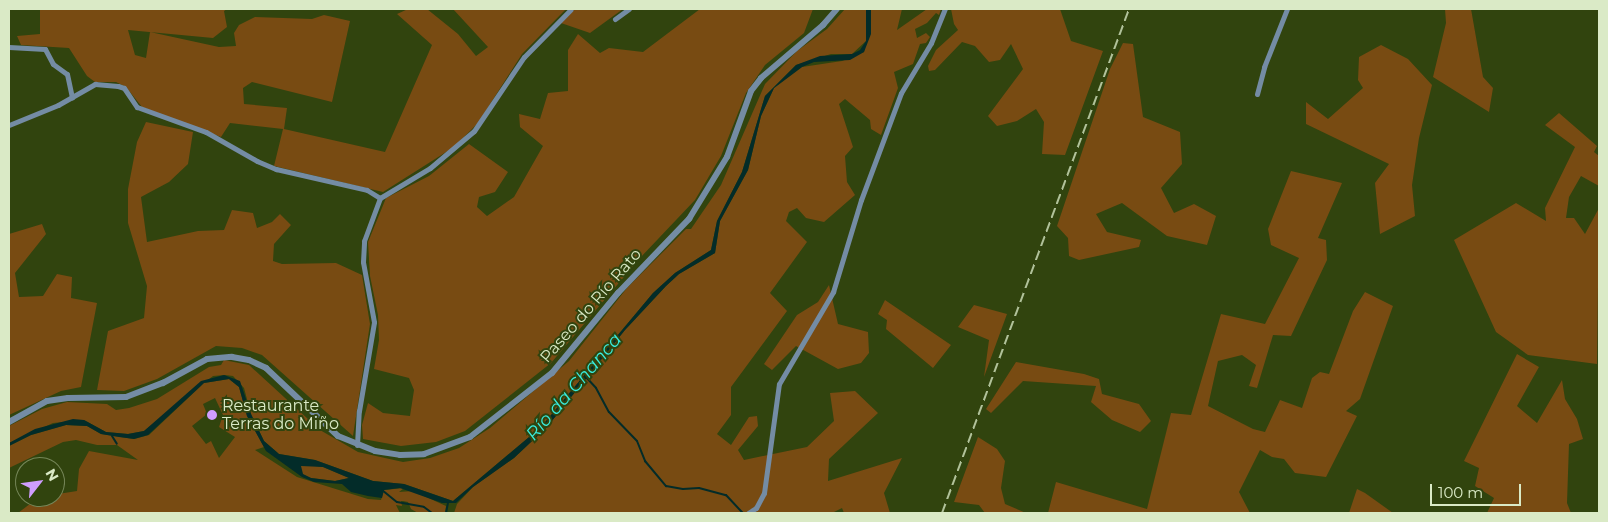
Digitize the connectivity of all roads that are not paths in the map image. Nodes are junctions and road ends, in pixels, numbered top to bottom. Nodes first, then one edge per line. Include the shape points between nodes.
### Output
1 (572, 9) edge
2 (628, 9) edge
3 (837, 9) edge
4 (945, 9) edge
5 (1287, 9) edge
6 (615, 18) dead end
7 (9, 47) edge
8 (1257, 94) dead end
9 (72, 97) junction
10 (9, 125) edge
11 (380, 198) junction
12 (9, 422) edge
13 (357, 445) junction
14 (748, 513) edge

1 - 11 street via 524,57 474,131 430,168
2 - 6 street
3 - 13 street, Paseo do Río Rato via 761,78 752,91 718,175 690,219 618,293 552,373 470,437 446,448 400,455
4 - 14 street via 931,43 901,93 833,292 778,384 764,493 756,508
5 - 8 street
7 - 9 street via 45,50 52,64 67,74
9 - 10 street
9 - 11 street via 95,84 118,86 124,88 137,107 206,132 257,162 368,190
11 - 13 street via 364,241 363,262 374,322 359,411
12 - 13 street, Paseo do Río Rato via 48,401 126,397 164,383 207,359 232,357 266,368 338,436

